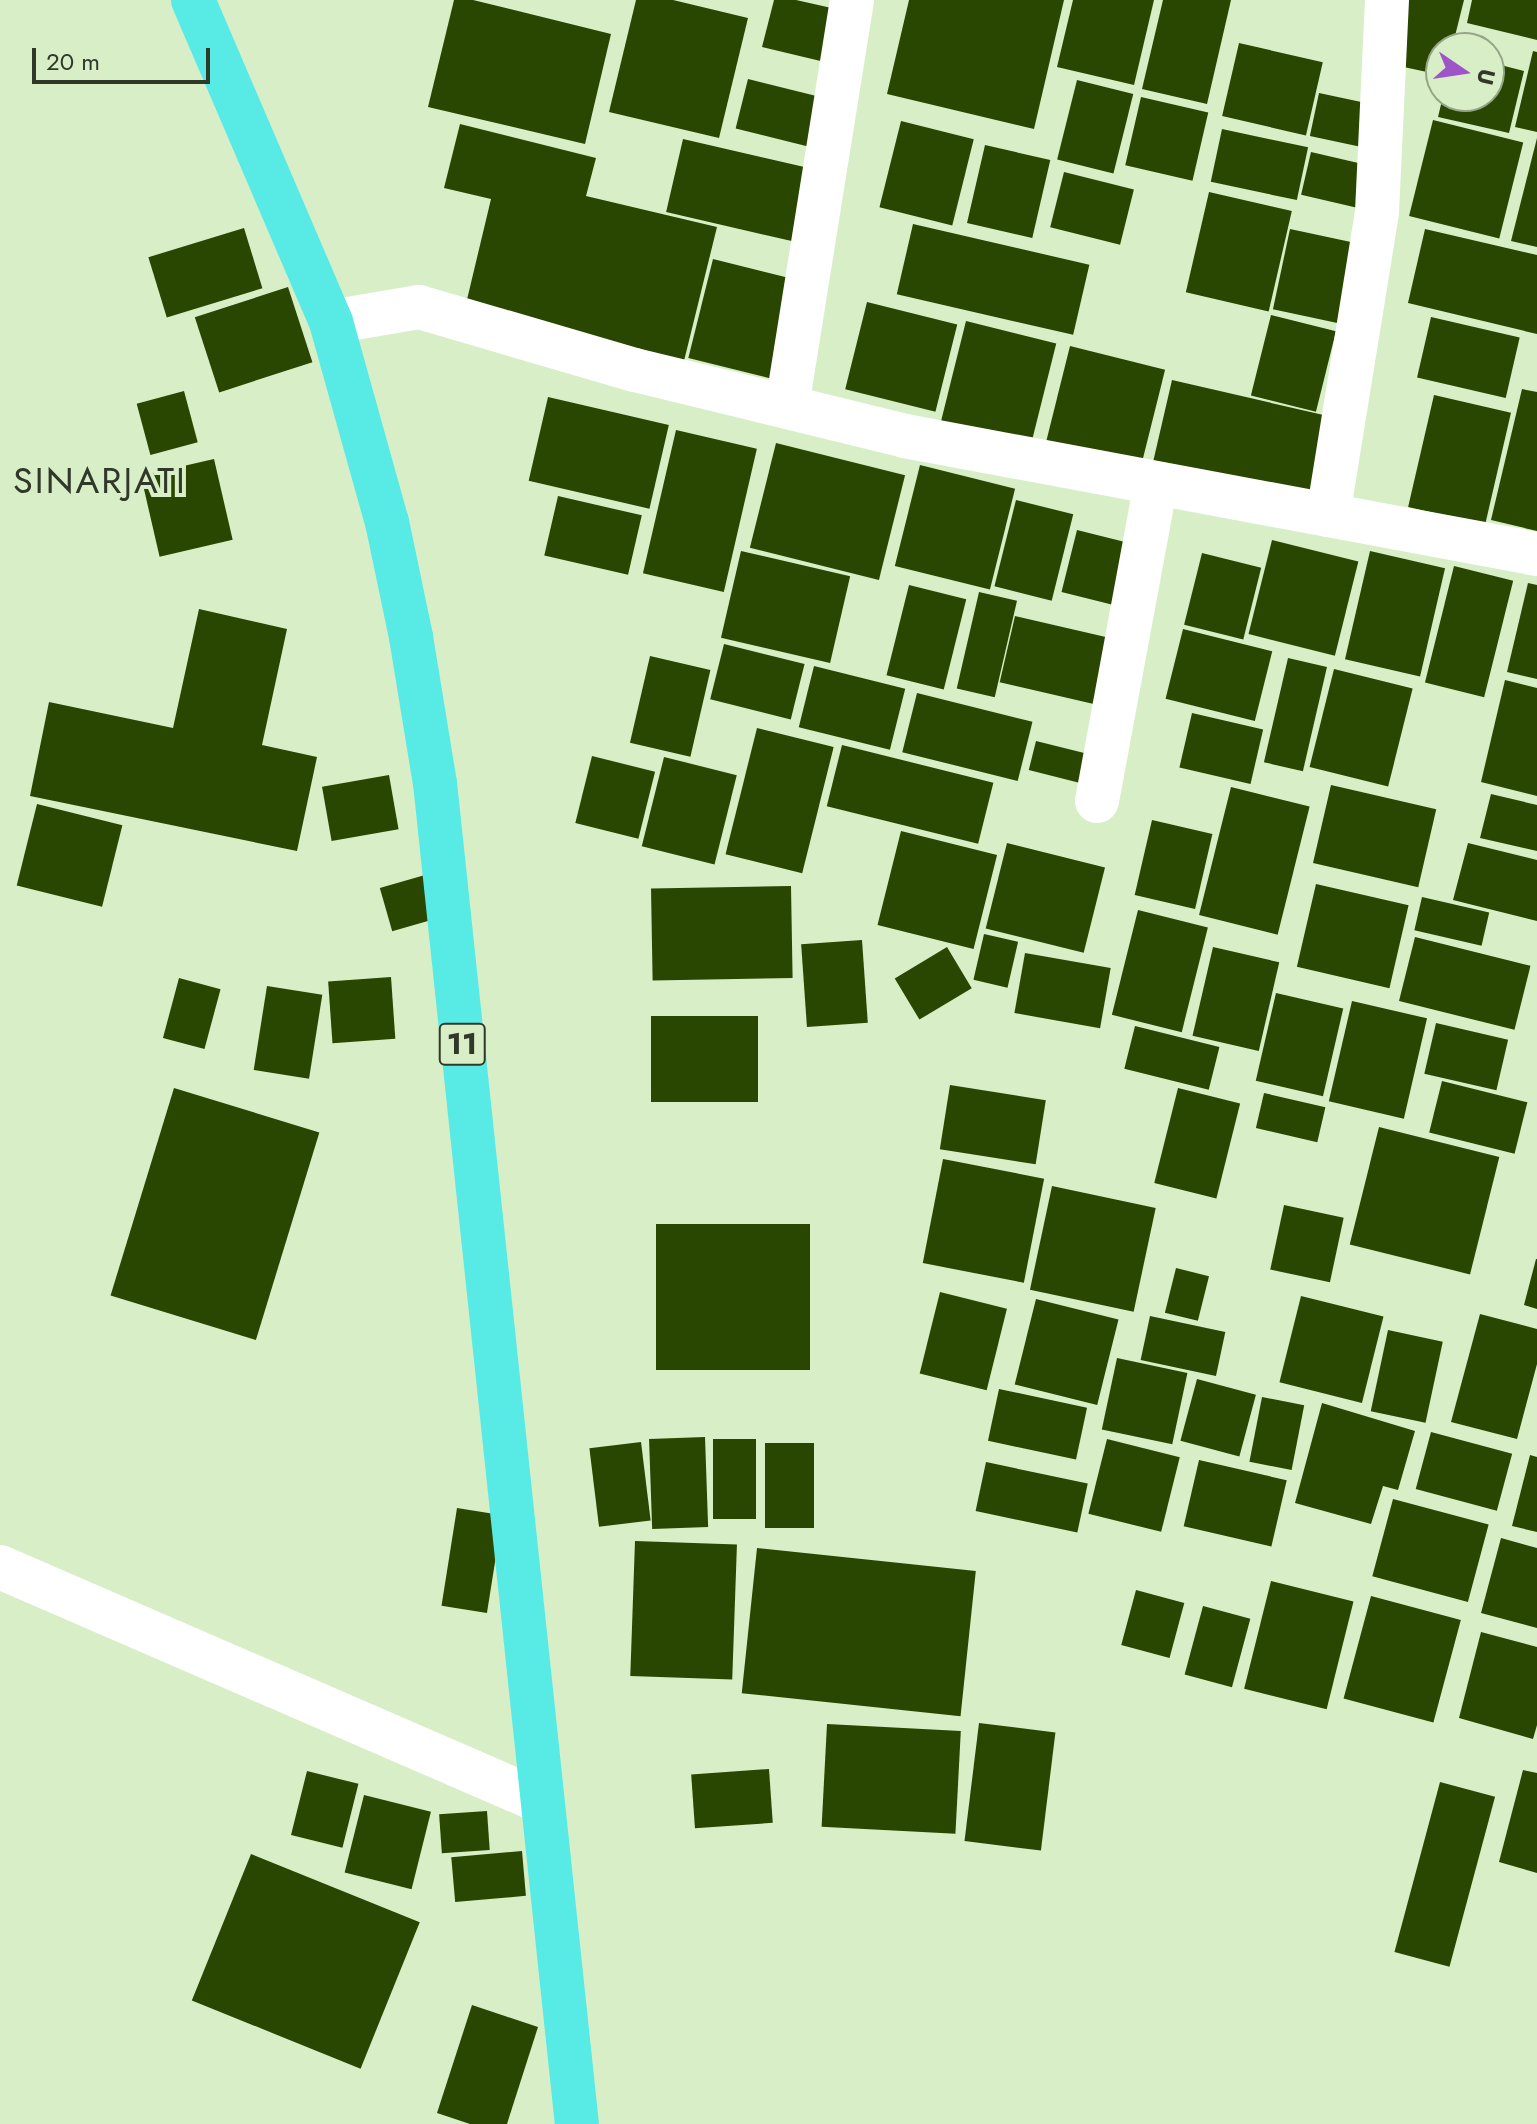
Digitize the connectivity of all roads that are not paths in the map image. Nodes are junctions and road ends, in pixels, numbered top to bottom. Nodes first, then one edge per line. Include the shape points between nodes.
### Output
1 (193, 0) edge
2 (852, 0) edge
3 (1387, 0) edge
4 (331, 322) junction
5 (787, 406) junction
6 (1156, 484) junction
7 (1328, 515) junction
8 (1537, 554) edge
9 (1097, 801) dead end
10 (0, 1567) edge
11 (540, 1801) junction
12 (577, 2124) edge

1 - 4 highway, 11
2 - 5 street
3 - 7 street via 1377,212
4 - 5 street via 419,307 635,370
4 - 11 highway, 11 via 387,522 435,783
5 - 6 street via 905,436
6 - 7 street
6 - 9 street
7 - 8 street
10 - 11 street
11 - 12 highway, 11

